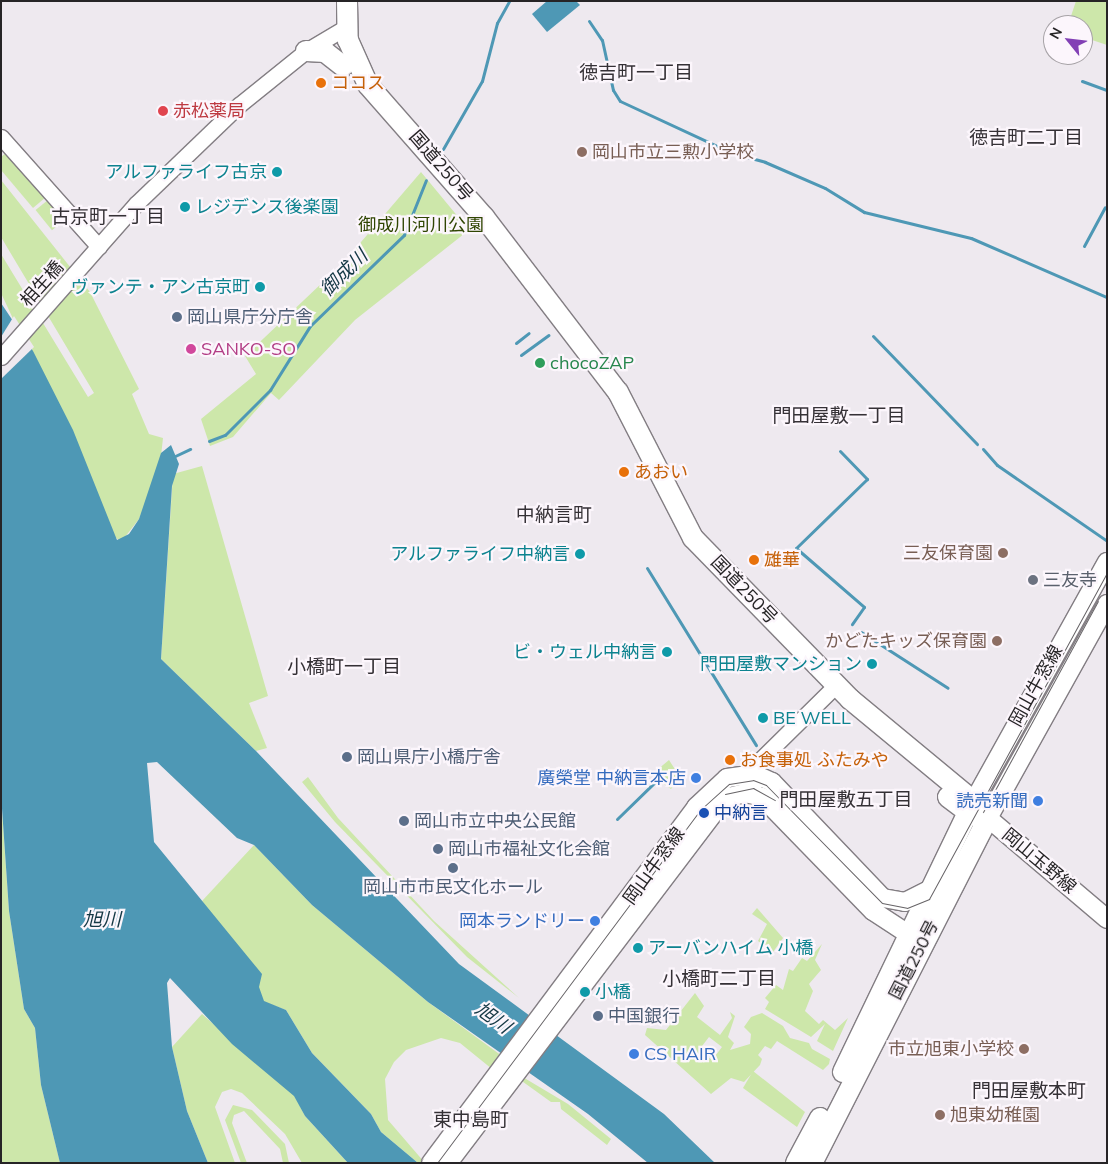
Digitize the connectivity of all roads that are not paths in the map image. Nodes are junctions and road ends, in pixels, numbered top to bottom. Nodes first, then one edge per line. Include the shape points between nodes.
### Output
1 (338, 1) edge
2 (347, 1) edge
3 (343, 27) junction
4 (306, 51) junction
5 (343, 66) junction
6 (1, 137) edge
7 (94, 252) junction
8 (1, 358) edge
9 (1107, 562) edge
10 (1107, 604) edge
11 (832, 688) junction
12 (754, 774) junction
13 (752, 793) junction
14 (970, 807) junction
15 (988, 818) junction
16 (927, 891) junction
17 (898, 903) junction
18 (926, 915) junction
19 (1107, 919) edge
20 (908, 934) junction
21 (547, 1021) junction
22 (832, 1110) junction
23 (437, 1162) edge
24 (796, 1163) edge
25 (812, 1163) edge

1 - 3 highway, 国道250号
2 - 3 highway, 国道250号
3 - 4 street, 相生橋
3 - 5 highway, 国道250号
3 - 11 highway, 国道250号 via 368,85 484,217 618,392 694,538
4 - 5 highway via 326,52
4 - 7 street, 相生橋 via 240,105
5 - 11 highway, 国道250号 via 479,227 609,399 687,548
6 - 7 street
7 - 8 street, 相生橋
9 - 14 main road, 岡山牛窓線
10 - 15 main road, 岡山牛窓線
11 - 12 street via 758,762
11 - 14 highway, 国道250号
12 - 13 street
12 - 17 main road via 772,782 875,892
12 - 21 main road, 岡山牛窓線 via 727,778 706,795
13 - 20 main road via 772,804 873,911
13 - 21 main road, 岡山牛窓線 via 730,796 715,807
14 - 15 highway, 国道250号
14 - 16 highway, 国道250号
15 - 18 highway, 国道250号
15 - 19 main road, 岡山玉野線
16 - 17 main road
16 - 18 highway, 国道250号
17 - 18 main road
18 - 20 highway, 国道250号
18 - 22 highway, 国道250号
20 - 22 highway, 国道250号
21 - 23 main road, 岡山牛窓線
22 - 24 highway, 国道250号
22 - 25 highway, 国道250号

